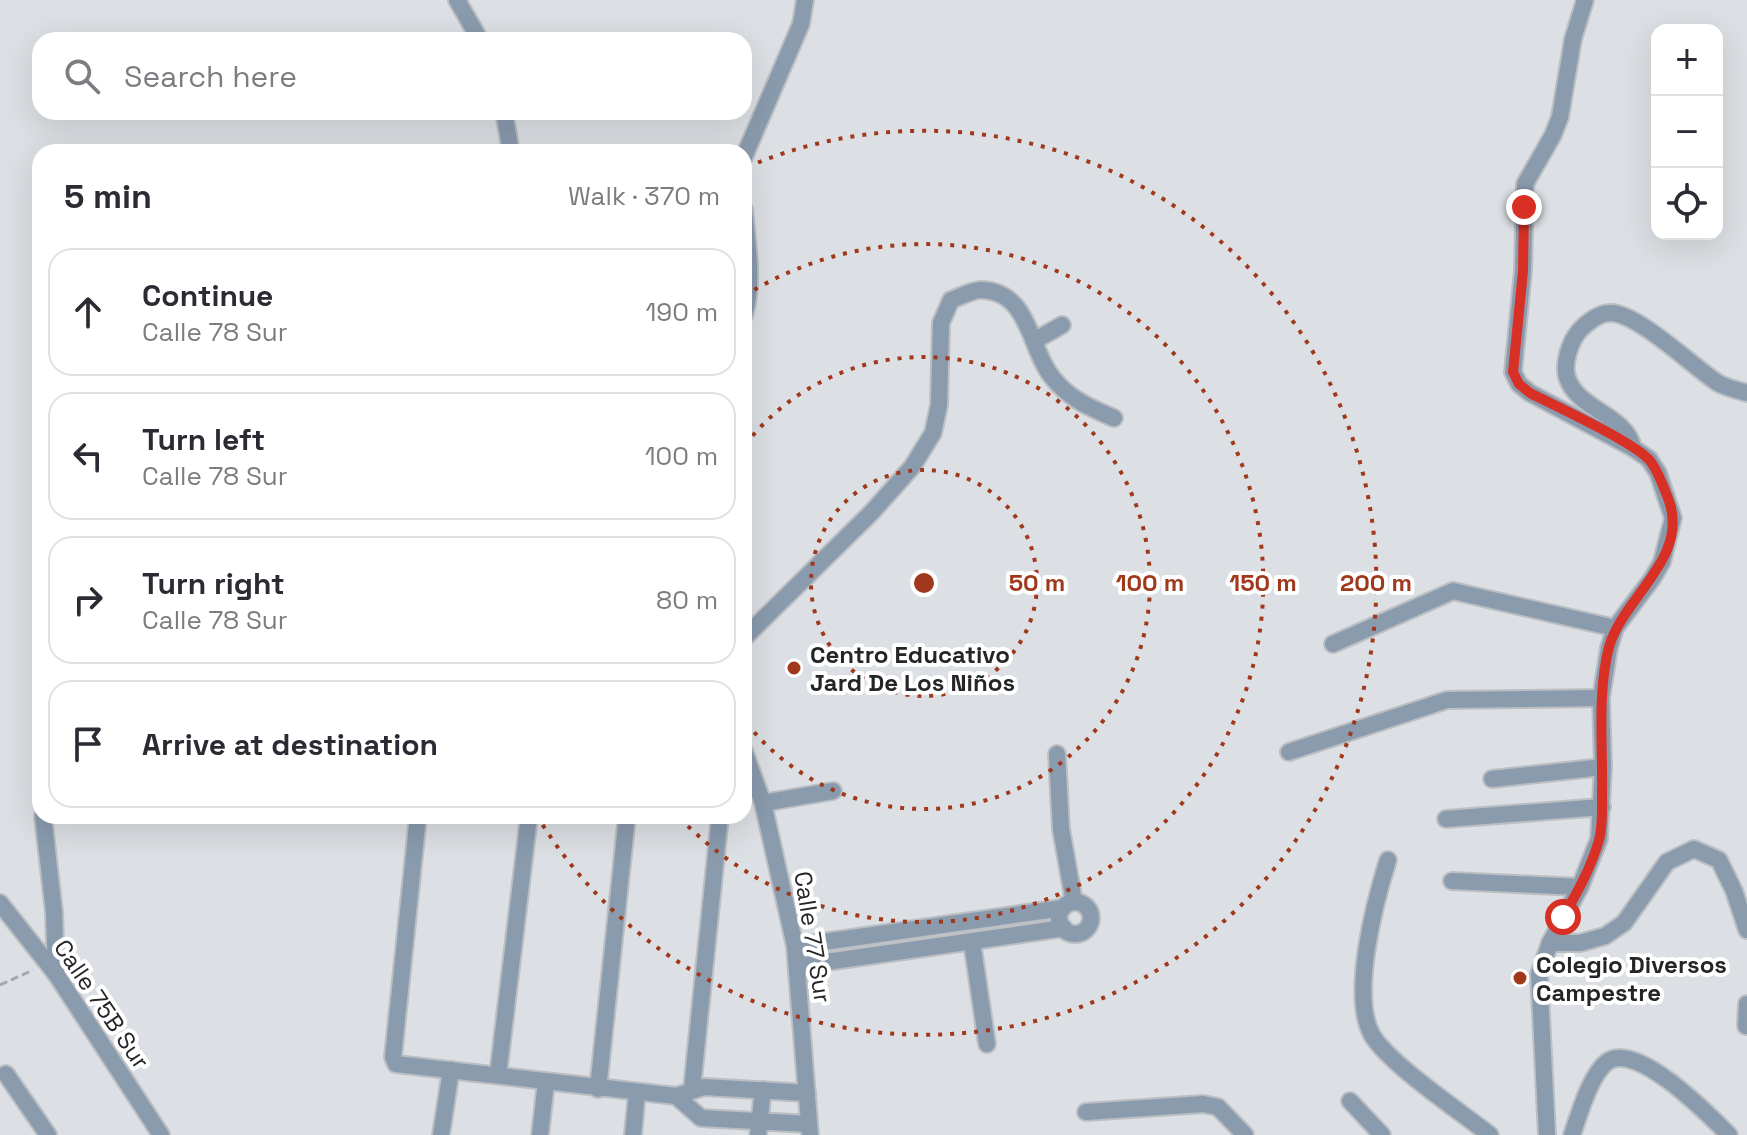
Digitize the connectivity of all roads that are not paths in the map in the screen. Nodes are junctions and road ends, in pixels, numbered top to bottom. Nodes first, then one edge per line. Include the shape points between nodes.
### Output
1 (457, 0) edge
2 (805, 0) edge
3 (1585, 0) edge
4 (475, 32) edge
5 (505, 120) edge
6 (510, 144) edge
7 (750, 144) edge
8 (1062, 325) dead end
9 (1034, 341) junction
10 (1747, 393) edge
11 (1114, 418) dead end
12 (1633, 448) junction
13 (1615, 628) junction
14 (752, 630) edge
15 (1333, 644) dead end
16 (1601, 698) junction
17 (1289, 752) dead end
18 (1057, 754) dead end
19 (1603, 767) junction
20 (752, 773) edge
21 (1492, 779) dead end
22 (833, 791) dead end
23 (763, 803) junction
24 (1602, 807) junction
25 (1446, 819) dead end
26 (44, 824) edge
27 (417, 824) edge
28 (528, 824) edge
29 (626, 824) edge
30 (719, 824) edge
31 (1388, 860) dead end
32 (1452, 881) dead end
33 (1580, 887) junction
34 (0, 903) edge
35 (1068, 905) junction
36 (1064, 928) junction
37 (1747, 930) edge
38 (972, 942) junction
39 (1550, 943) junction
40 (795, 946) junction
41 (798, 966) junction
42 (52, 969) junction
43 (1747, 1004) edge
44 (1746, 1026) edge
45 (987, 1044) dead end
46 (451, 1070) junction
47 (6, 1074) dead end
48 (498, 1075) junction
49 (546, 1082) junction
50 (598, 1089) junction
51 (763, 1090) junction
52 (637, 1092) junction
53 (684, 1092) junction
54 (807, 1093) junction
55 (1350, 1101) dead end
56 (1086, 1112) dead end
57 (758, 1128) edge
58 (810, 1130) edge
59 (48, 1135) edge
60 (161, 1135) edge
61 (441, 1135) edge
62 (540, 1135) edge
63 (633, 1135) edge
64 (1245, 1135) edge
65 (1382, 1135) edge
66 (1490, 1135) edge
67 (1547, 1135) edge
68 (1572, 1135) edge
69 (1729, 1135) edge

1 - 4 street
2 - 7 street via 801,24
3 - 12 street via 1560,117 1525,184 1513,372 1530,393
5 - 6 street
8 - 9 street
9 - 11 street via 1050,376 1071,397
9 - 14 street via 1022,313 1005,298 980,290 951,300 941,323 933,433 912,467 872,512
10 - 12 street via 1720,384 1630,318 1609,313 1586,323 1567,354 1567,377 1580,397 1625,430
12 - 13 street via 1658,473 1673,518 1662,562
13 - 15 street via 1453,591
13 - 16 street
16 - 17 street via 1447,700
16 - 19 street
18 - 35 street
19 - 21 street
19 - 24 street
20 - 23 street, Calle 77 Sur
22 - 23 street
23 - 40 street, Calle 77 Sur
24 - 25 street
24 - 33 street via 1599,839
26 - 42 street via 54,912
27 - 46 street via 393,1057 396,1064
28 - 48 street
29 - 50 street
30 - 53 street
31 - 66 street via 1369,934 1363,1003 1372,1034 1390,1056
32 - 33 street
33 - 39 street
34 - 42 street, Calle 75B Sur
35 - 36 street via 1060,922
35 - 36 street via 1088,908 1090,924 1078,933
35 - 40 street
36 - 38 street
37 - 39 street via 1719,860 1694,849 1667,862 1624,923 1605,936
38 - 41 street
38 - 45 street
39 - 67 street via 1539,974
40 - 41 street, Calle 77 Sur
41 - 54 street, Calle 77 Sur
42 - 60 street, Calle 75B Sur
43 - 44 street
46 - 48 street
46 - 61 street
47 - 59 street
48 - 49 street
49 - 50 street
49 - 62 street
50 - 52 street
51 - 53 street via 704,1087
51 - 54 street
51 - 57 street
52 - 53 street
52 - 63 street
53 - 57 street via 701,1118
54 - 58 street, Calle 77 Sur
55 - 65 street
56 - 64 street via 1203,1104 1218,1107
57 - 58 street
68 - 69 street via 1598,1073 1609,1060 1624,1058 1681,1089

